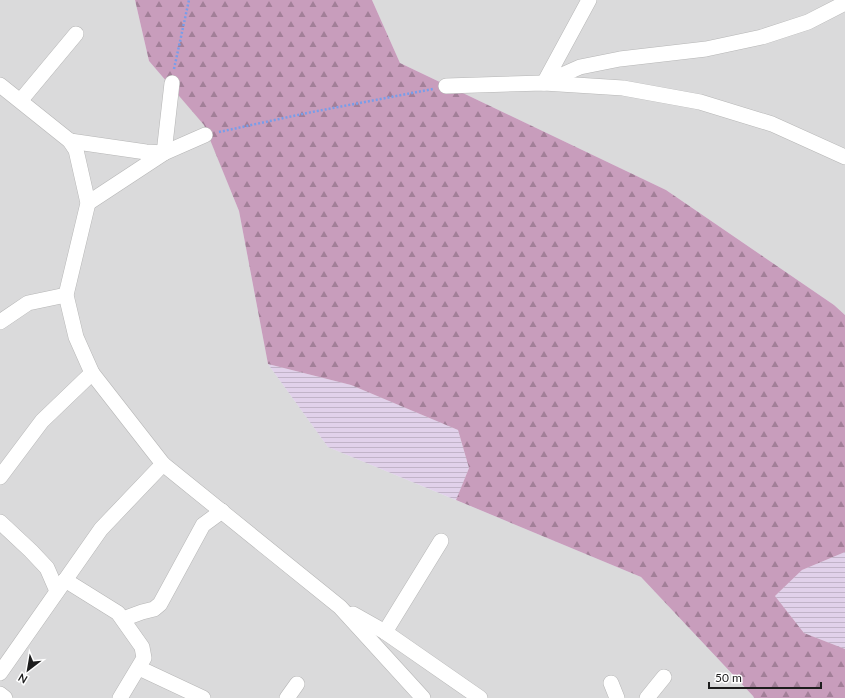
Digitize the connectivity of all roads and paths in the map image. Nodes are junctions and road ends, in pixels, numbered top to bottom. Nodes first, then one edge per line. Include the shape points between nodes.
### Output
1 (188, 0) edge
2 (589, 0) edge
3 (845, 3) edge
4 (76, 34) dead end
5 (544, 83) junction
6 (172, 84) joint
7 (0, 85) edge
8 (446, 86) joint
9 (21, 100) junction
10 (206, 135) joint
11 (70, 140) junction
12 (164, 153) junction
13 (845, 157) edge
14 (88, 204) junction
15 (66, 295) junction
16 (0, 321) edge
17 (92, 372) junction
18 (163, 464) junction
19 (0, 477) edge
20 (222, 511) junction
21 (0, 522) edge
22 (441, 540) dead end
23 (61, 586) junction
24 (340, 607) junction
25 (123, 619) junction
26 (385, 632) junction
27 (139, 668) junction
28 (0, 673) edge
29 (664, 677) dead end
30 (611, 683) dead end
31 (297, 684) dead end
32 (0, 694) edge
33 (5, 698) edge
34 (120, 698) edge
35 (203, 698) edge
36 (287, 698) edge
37 (423, 698) edge
38 (480, 698) edge
39 (616, 698) edge
40 (647, 698) edge

1 - 6 path
2 - 5 street
3 - 5 street via 808,22 762,37 706,49 620,59 580,67
4 - 9 street
5 - 8 street
5 - 13 street via 623,88 700,102 772,124
6 - 12 street
7 - 9 street
8 - 10 path
9 - 11 street
10 - 12 street
11 - 12 street
11 - 14 street via 76,150
12 - 14 street
14 - 15 street
15 - 16 street via 28,303
15 - 17 street via 76,337
17 - 18 street
17 - 19 street via 42,421
18 - 20 street
18 - 23 street via 101,530
20 - 24 street
20 - 25 street via 203,525 160,604 154,609
21 - 23 street via 47,568
22 - 26 street
23 - 25 street via 118,613
23 - 28 street
24 - 26 street
24 - 37 street
25 - 27 street via 142,647 144,658
26 - 38 street
27 - 34 street
27 - 35 street
29 - 40 street
30 - 39 street
31 - 36 street
32 - 33 street

